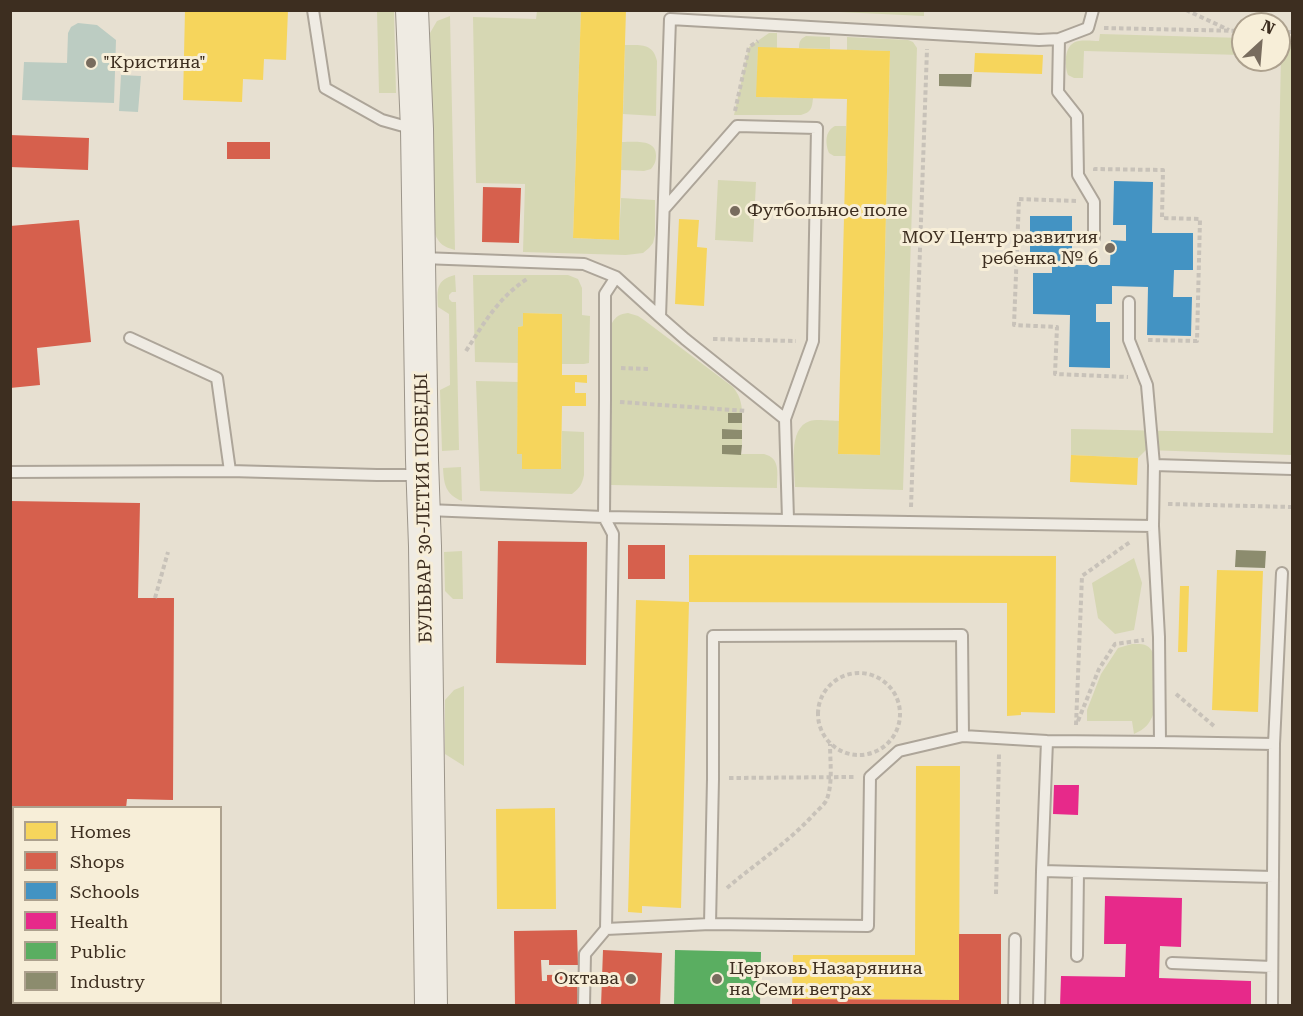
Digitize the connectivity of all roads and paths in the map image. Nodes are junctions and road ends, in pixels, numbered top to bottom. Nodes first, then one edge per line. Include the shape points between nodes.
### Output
1 (313, 10) edge
2 (412, 10) edge
3 (1093, 10) edge
4 (1186, 10) edge
5 (670, 15) edge
6 (778, 26) junction
7 (1088, 28) junction
8 (1230, 31) joint
9 (927, 34) junction
10 (1059, 39) junction
11 (737, 126) junction
12 (417, 129) junction
13 (1094, 202) junction
14 (665, 208) junction
15 (1094, 238) dead end
16 (419, 258) junction
17 (551, 263) junction
18 (616, 277) junction
19 (1129, 302) dead end
20 (660, 317) junction
21 (130, 338) dead end
22 (686, 339) junction
23 (1129, 340) junction
24 (813, 341) junction
25 (466, 351) dead end
26 (605, 368) junction
27 (649, 369) dead end
28 (1144, 378) junction
29 (605, 400) junction
30 (781, 416) junction
31 (1154, 465) junction
32 (1293, 469) edge
33 (230, 471) junction
34 (10, 472) edge
35 (423, 475) junction
36 (1152, 504) junction
37 (1293, 507) edge
38 (424, 510) junction
39 (604, 517) junction
40 (788, 519) junction
41 (911, 522) junction
42 (1153, 526) junction
43 (168, 552) dead end
44 (1282, 573) dead end
45 (155, 598) dead end
46 (1159, 638) junction
47 (1160, 679) junction
48 (1076, 724) junction
49 (963, 736) junction
50 (999, 738) junction
51 (1047, 741) junction
52 (1074, 741) junction
53 (1160, 742) junction
54 (830, 744) junction
55 (1235, 744) junction
56 (1275, 744) junction
57 (831, 777) junction
58 (870, 777) junction
59 (713, 779) junction
60 (1041, 872) junction
61 (1078, 872) junction
62 (1273, 877) junction
63 (996, 894) dead end
64 (711, 903) junction
65 (711, 924) junction
66 (606, 929) junction
67 (1015, 939) dead end
68 (1077, 956) dead end
69 (1172, 963) dead end
70 (1272, 967) junction
71 (431, 1005) edge
72 (584, 1005) edge
73 (1014, 1005) edge
74 (1039, 1005) edge
75 (1272, 1005) edge

1 - 12 lane via 326,88 382,120
2 - 12 main road, БУЛЬВАР 30-ЛЕТИЯ ПОБЕДЫ
3 - 7 lane
4 - 8 path
5 - 6 lane
5 - 14 lane
6 - 9 lane
6 - 11 path via 749,47 734,115
7 - 8 path
7 - 10 lane
9 - 10 lane
9 - 41 path
10 - 13 lane via 1058,92 1077,116 1078,175
11 - 14 lane
11 - 24 lane via 818,128
12 - 16 main road, БУЛЬВАР 30-ЛЕТИЯ ПОБЕДЫ
13 - 15 lane
13 - 23 path via 1095,169 1163,170 1162,218 1200,219 1197,341
13 - 28 path via 1019,199 1014,325 1057,327 1055,374
14 - 20 lane
16 - 17 lane
16 - 35 main road, БУЛЬВАР 30-ЛЕТИЯ ПОБЕДЫ
17 - 18 lane via 584,264
17 - 25 path via 512,289
18 - 20 lane
18 - 26 lane via 605,294
19 - 23 lane
20 - 22 lane
21 - 33 lane via 217,378
22 - 24 path
22 - 30 lane
23 - 28 lane
24 - 30 lane
26 - 27 path
26 - 29 lane
28 - 31 lane
29 - 30 path
29 - 39 lane
30 - 40 lane
31 - 32 lane
31 - 36 lane
33 - 34 lane
33 - 35 lane
35 - 38 main road, БУЛЬВАР 30-ЛЕТИЯ ПОБЕДЫ
36 - 37 path
36 - 42 lane
38 - 39 lane
38 - 71 main road, БУЛЬВАР 30-ЛЕТИЯ ПОБЕДЫ
39 - 40 lane
39 - 66 lane via 613,534
40 - 41 lane
41 - 42 lane
42 - 46 lane
42 - 48 path via 1082,576
43 - 45 path
44 - 56 lane
46 - 47 lane
46 - 48 path via 1115,644 1099,669
47 - 53 lane
47 - 55 path
48 - 52 path
49 - 50 lane
49 - 58 lane via 899,750
49 - 59 lane via 962,635 713,636
50 - 51 lane
50 - 63 path
51 - 52 lane
51 - 60 lane
52 - 53 lane
53 - 55 lane
54 - 54 path via 818,718 825,690 848,674 876,676 888,684 900,707 900,720 889,743 866,755 853,755
54 - 57 path
55 - 56 lane
56 - 62 lane
57 - 58 path
57 - 59 path
57 - 64 path via 826,801 811,818
58 - 65 lane via 868,926
59 - 64 lane
60 - 61 lane
60 - 74 lane
61 - 62 lane
61 - 68 lane
62 - 70 lane
64 - 65 lane
65 - 66 lane
66 - 72 lane via 585,954
67 - 73 lane
69 - 70 lane
70 - 75 lane

